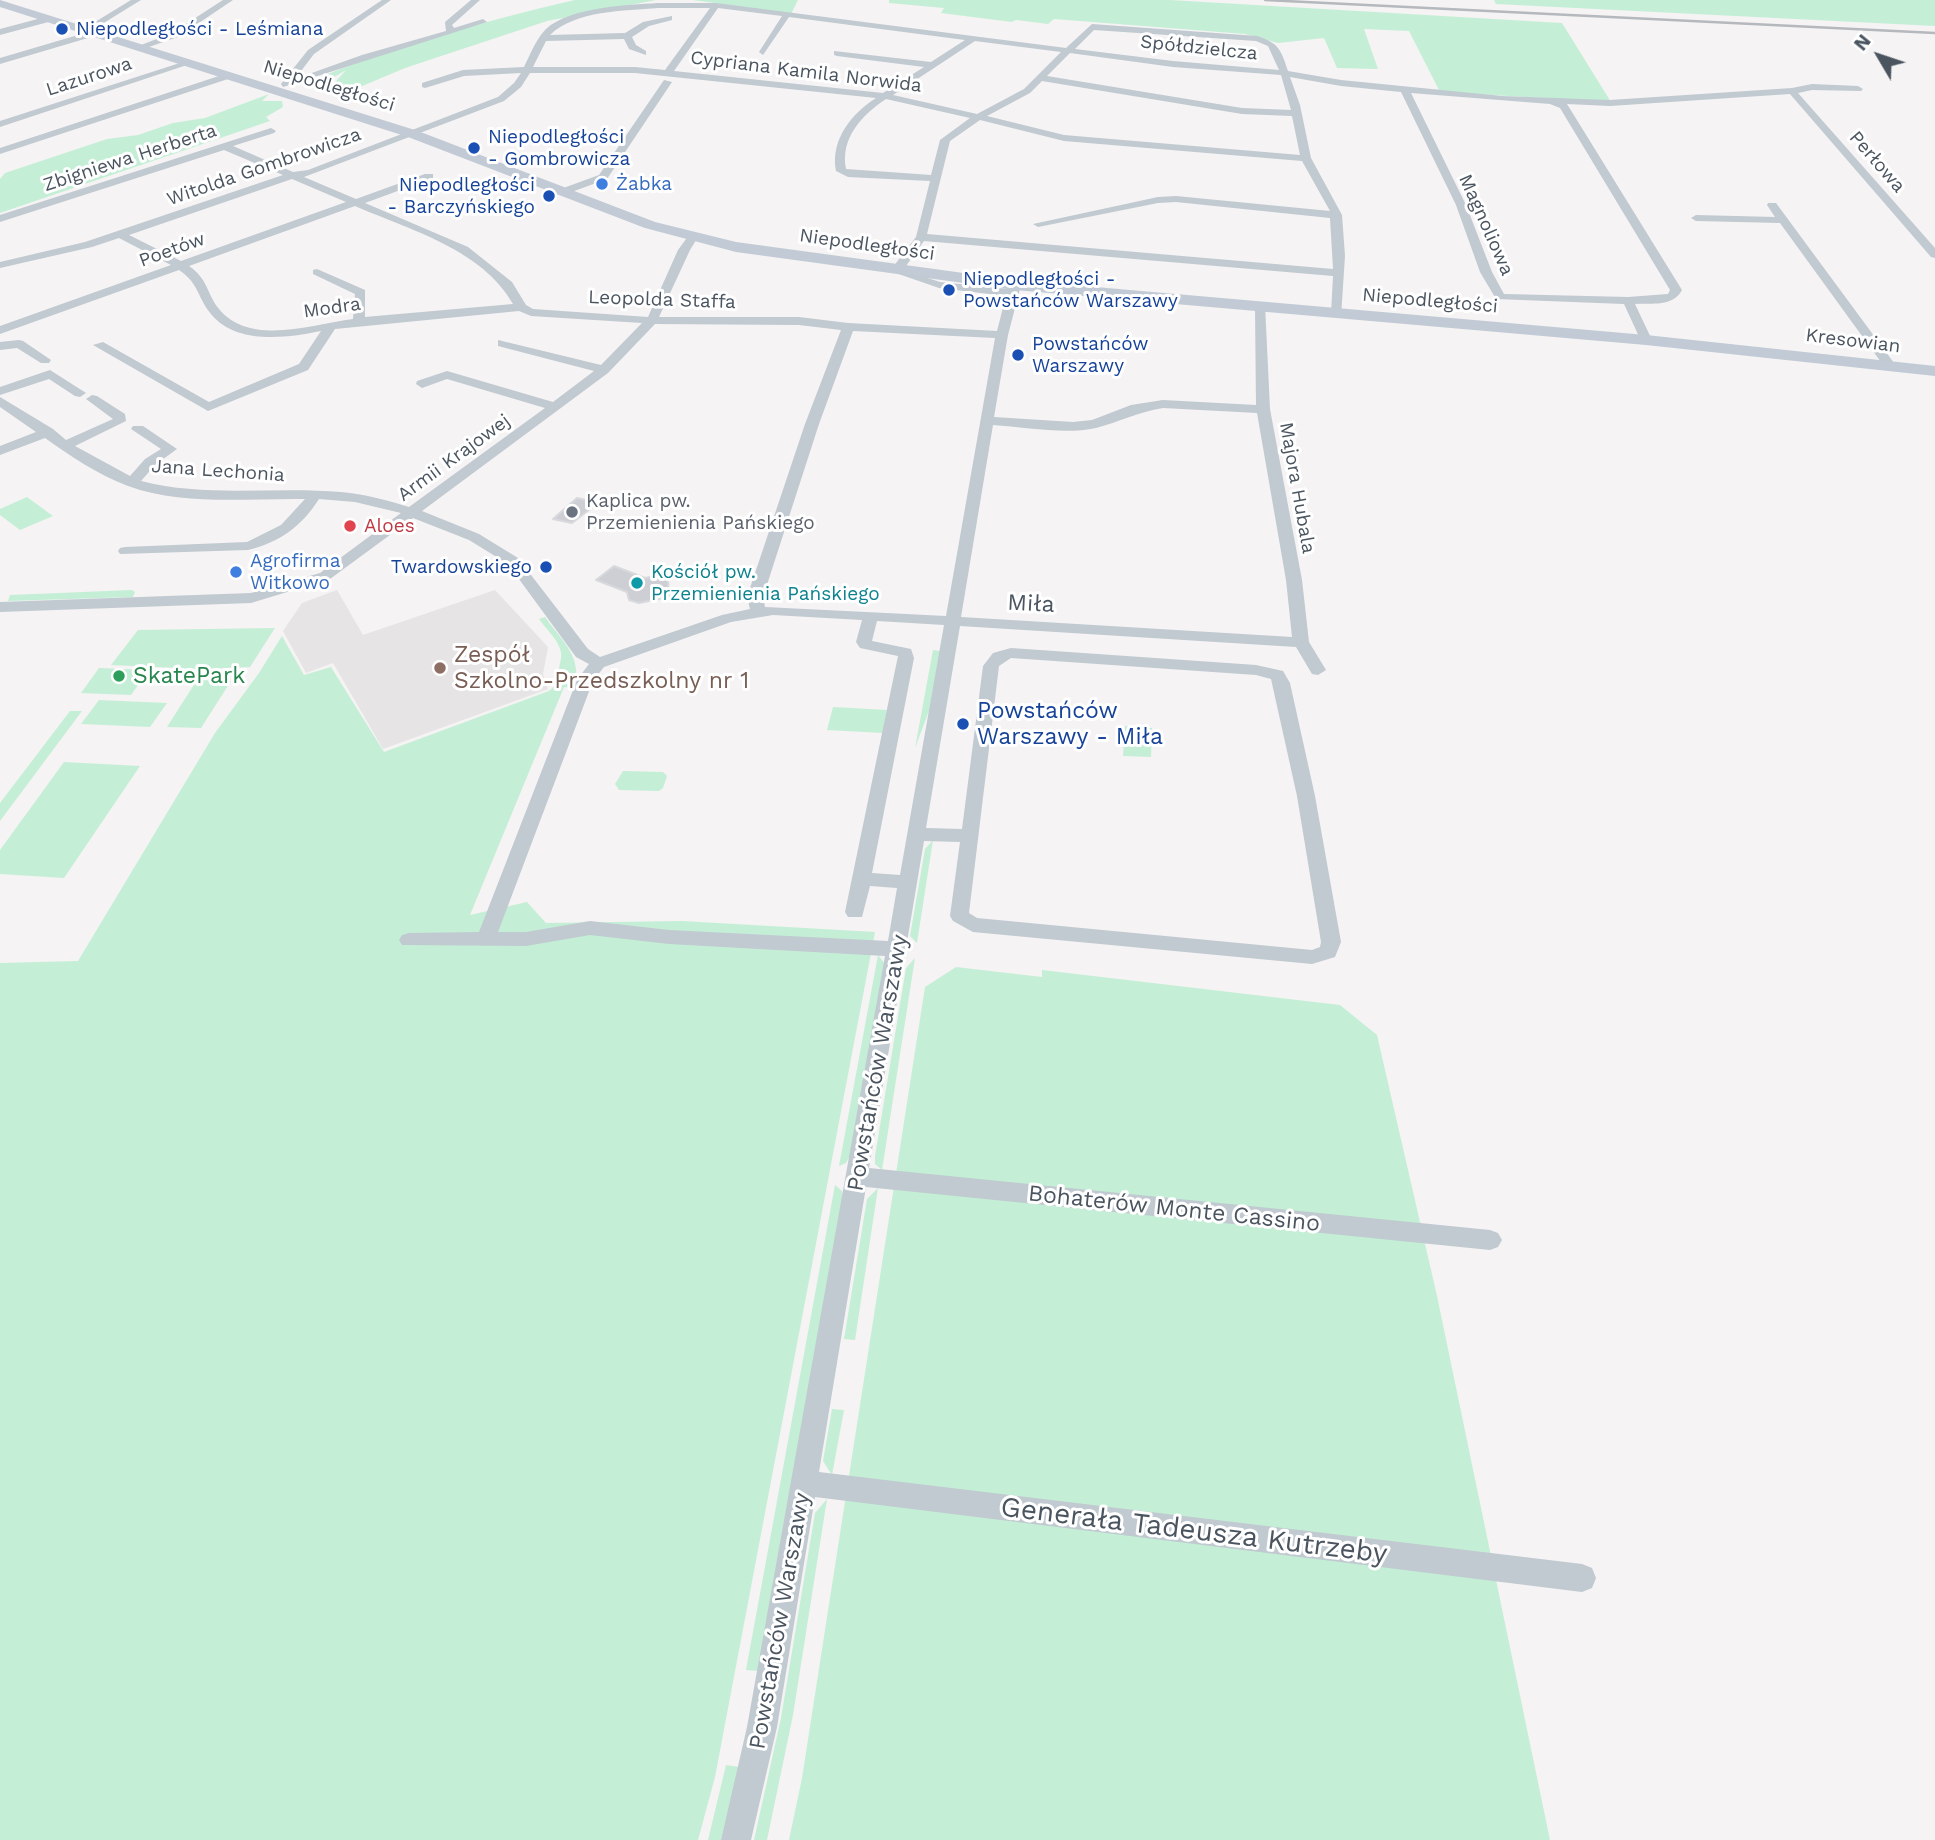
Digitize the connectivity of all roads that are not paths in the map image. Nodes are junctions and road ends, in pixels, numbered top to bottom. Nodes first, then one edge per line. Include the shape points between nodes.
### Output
1 (138, 0) edge
2 (229, 0) edge
3 (387, 0) edge
4 (476, 0) edge
5 (683, 2) edge
6 (2, 5) edge
7 (716, 5) junction
8 (786, 16) junction
9 (669, 18) dead end
10 (49, 19) junction
11 (483, 22) dead end
12 (1092, 27) joint
13 (0, 32) edge
14 (91, 32) junction
15 (451, 32) junction
16 (626, 36) junction
17 (975, 37) junction
18 (545, 38) junction
19 (140, 47) junction
20 (1068, 51) junction
21 (763, 52) dead end
22 (643, 53) dead end
23 (837, 53) dead end
24 (0, 61) edge
25 (189, 63) junction
26 (933, 65) junction
27 (527, 70) junction
28 (1285, 73) junction
29 (228, 76) junction
30 (668, 78) junction
31 (1040, 78) junction
32 (425, 85) dead end
33 (281, 88) junction
34 (1858, 89) dead end
35 (1405, 90) junction
36 (1792, 91) junction
37 (887, 96) junction
38 (1552, 101) junction
39 (1610, 103) joint
40 (1297, 113) junction
41 (979, 117) junction
42 (0, 124) edge
43 (271, 131) dead end
44 (413, 134) junction
45 (224, 146) junction
46 (0, 151) edge
47 (1306, 159) junction
48 (293, 175) junction
49 (429, 176) dead end
50 (937, 178) junction
51 (562, 192) junction
52 (356, 203) junction
53 (1772, 205) dead end
54 (1337, 215) junction
55 (1696, 218) dead end
56 (0, 219) edge
57 (1783, 220) junction
58 (119, 234) junction
59 (693, 237) junction
60 (921, 237) junction
61 (1025, 246) junction
62 (1935, 255) edge
63 (0, 265) edge
64 (178, 266) junction
65 (896, 271) junction
66 (317, 272) dead end
67 (1338, 274) junction
68 (1014, 289) junction
69 (1628, 301) junction
70 (521, 307) junction
71 (1261, 308) junction
72 (1337, 314) junction
73 (652, 320) junction
74 (359, 321) junction
75 (330, 327) junction
76 (848, 327) junction
77 (0, 330) edge
78 (1002, 335) junction
79 (1646, 340) junction
80 (502, 343) dead end
81 (99, 345) dead end
82 (0, 346) edge
83 (1766, 352) joint
84 (45, 360) dead end
85 (1890, 366) junction
86 (604, 370) junction
87 (1935, 371) edge
88 (422, 384) dead end
89 (0, 391) edge
90 (0, 401) edge
91 (556, 407) junction
92 (1263, 409) junction
93 (989, 421) junction
94 (138, 429) dead end
95 (48, 432) junction
96 (67, 445) junction
97 (0, 451) edge
98 (132, 483) junction
99 (314, 495) junction
100 (414, 512) junction
101 (125, 551) dead end
102 (0, 607) edge
103 (758, 611) junction
104 (870, 615) junction
105 (954, 621) junction
106 (1168, 635) junction
107 (1301, 642) junction
108 (598, 663) junction
109 (1166, 665) junction
110 (1318, 670) dead end
111 (918, 834) junction
112 (970, 836) junction
113 (862, 879) junction
114 (909, 882) junction
115 (855, 912) dead end
116 (486, 939) junction
117 (409, 940) dead end
118 (897, 949) junction
119 (858, 1177) junction
120 (1490, 1240) dead end
121 (805, 1483) junction
122 (1582, 1578) dead end
123 (736, 1840) edge

1 - 14 street
2 - 19 street via 175,36
3 - 33 street via 311,52
4 - 15 street via 448,24
5 - 7 street, Witolda Gombrowicza
5 - 18 street, Witolda Gombrowicza via 588,15 556,26
6 - 10 street, Niepodległości
7 - 8 street, Spółdzielcza
7 - 30 street
8 - 17 street, Spółdzielcza
8 - 21 street
9 - 16 street
10 - 13 street
10 - 14 street, Niepodległości
11 - 15 street
12 - 20 street
12 - 28 street via 1257,39 1275,48
14 - 19 street, Niepodległości
14 - 24 street
15 - 33 street
16 - 18 street
16 - 22 street via 632,47
17 - 20 street, Spółdzielcza
17 - 26 street
18 - 27 street, Witolda Gombrowicza
19 - 25 street, Niepodległości
20 - 28 street, Spółdzielcza
20 - 31 street
23 - 26 street
25 - 29 street, Niepodległości
25 - 42 street, Lazurowa
26 - 37 street
27 - 30 street, Cypriana Kamila Norwida via 635,70
27 - 32 street, Cypriana Kamila Norwida via 463,73
27 - 44 street, Witolda Gombrowicza via 514,92
28 - 35 street, Spółdzielcza
28 - 40 street
29 - 33 street, Niepodległości
29 - 46 street
30 - 37 street, Cypriana Kamila Norwida
30 - 51 street via 603,177
31 - 40 street via 1242,111
31 - 41 street via 1027,91
33 - 44 street, Niepodległości
34 - 36 street
35 - 38 street, Spółdzielcza
35 - 69 street, Magnoliowa via 1500,297
36 - 39 street
36 - 62 street, Perłowa
37 - 41 street, Cypriana Kamila Norwida
37 - 50 street via 853,120 838,163 841,171
38 - 39 street, Spółdzielcza
38 - 69 street, Magnoliowa via 1569,112 1676,290 1666,299
40 - 47 street
41 - 47 street, Cypriana Kamila Norwida via 1064,138
41 - 50 street via 946,139
43 - 45 street, Zbigniewa Herberta
44 - 48 street, Witolda Gombrowicza via 310,173
44 - 51 street, Niepodległości
45 - 48 street
45 - 56 street, Zbigniewa Herberta
47 - 54 street
48 - 52 street
48 - 58 street, Witolda Gombrowicza
49 - 52 street
50 - 60 street
51 - 59 street, Niepodległości
52 - 64 street, Poetów
52 - 70 street via 464,249 508,284
53 - 57 street
54 - 61 street via 1158,201 1040,219
54 - 67 street
55 - 57 street
57 - 85 street
58 - 63 street, Witolda Gombrowicza
58 - 64 street
59 - 65 street, Niepodległości
59 - 73 street, Armii Krajowej
60 - 61 street
60 - 65 street
61 - 67 street
64 - 75 street, Modra via 194,275 217,315 234,326 263,332
64 - 77 street, Poetów
65 - 68 street, Niepodległości
66 - 74 street via 361,292
67 - 72 street
68 - 71 street, Niepodległości
68 - 78 street, Powstańców Warszawy
69 - 79 street
70 - 73 street, Leopolda Staffa via 544,315
70 - 74 street, Modra
71 - 72 street, Niepodległości
71 - 92 street, Majora Hubala
72 - 79 street, Niepodległości
73 - 76 street, Leopolda Staffa via 799,321
73 - 86 street, Armii Krajowej
74 - 75 street, Modra
75 - 81 street via 303,367 208,407
76 - 78 street, Leopolda Staffa
76 - 103 street via 755,597
78 - 93 street, Powstańców Warszawy
79 - 83 street, Niepodległości
80 - 86 street
82 - 84 street via 19,344
83 - 85 street, Kresowian
85 - 87 street, Kresowian
86 - 91 street, Armii Krajowej
88 - 91 street via 447,375
89 - 96 street via 50,374 120,418
90 - 95 street, Jana Lechonia
91 - 100 street, Armii Krajowej
92 - 93 street via 1163,404 1136,408 1094,424
92 - 107 street, Majora Hubala
93 - 105 street, Powstańców Warszawy
94 - 98 street via 170,449
95 - 96 street, Jana Lechonia
95 - 97 street
96 - 98 street, Jana Lechonia
98 - 99 street, Jana Lechonia via 158,490
99 - 100 street, Jana Lechonia via 371,501
99 - 101 street via 289,529 266,542
100 - 102 street, Armii Krajowej via 334,571 275,593 217,600
100 - 108 street via 501,551 582,653
103 - 104 street, Miła
103 - 108 street, Miła
104 - 105 street, Miła
104 - 113 street via 866,645 897,649 905,652 906,658
105 - 106 street, Miła
105 - 111 street, Powstańców Warszawy
106 - 107 street, Miła
106 - 109 street
107 - 110 street, Majora Hubala
108 - 116 street via 585,680
109 - 112 street via 1011,653 995,658
109 - 112 street via 1256,670 1277,675 1282,683 1329,929 1328,952 1312,957 973,925 960,916 959,908
111 - 112 street
111 - 114 street, Powstańców Warszawy
113 - 114 street
113 - 115 street
114 - 118 street, Powstańców Warszawy
116 - 117 street
116 - 118 street via 526,939 590,928 669,937
118 - 119 street, Powstańców Warszawy
119 - 120 street, Bohaterów Monte Cassino
119 - 121 street, Powstańców Warszawy
121 - 122 street, Generała Tadeusza Kutrzeby
121 - 123 street, Powstańców Warszawy via 762,1727

